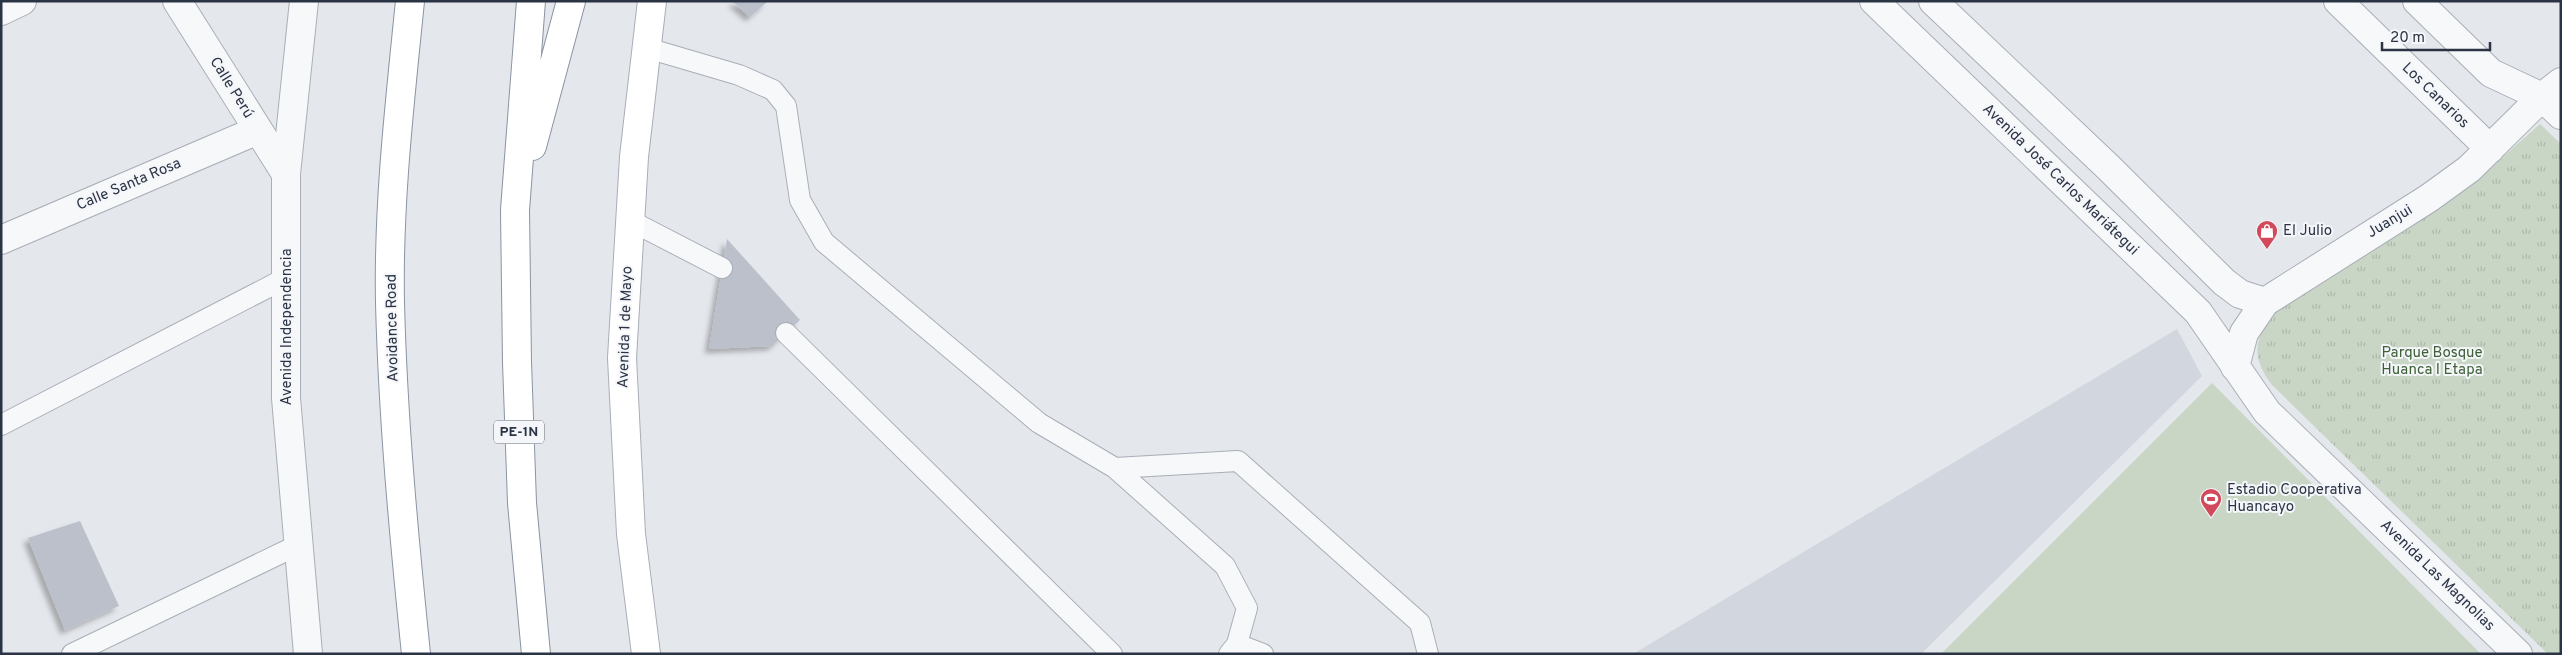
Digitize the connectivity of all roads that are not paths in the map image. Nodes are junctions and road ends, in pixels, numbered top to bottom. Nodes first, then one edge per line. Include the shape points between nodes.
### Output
1 (22, 1) edge
2 (177, 1) edge
3 (304, 1) edge
4 (410, 1) edge
5 (530, 1) edge
6 (571, 1) edge
7 (652, 1) edge
8 (1874, 1) edge
9 (1933, 1) edge
10 (2338, 1) edge
11 (2417, 1) edge
12 (1, 11) edge
13 (646, 48) junction
14 (2555, 98) edge
15 (258, 130) junction
16 (2490, 149) junction
17 (286, 174) junction
18 (515, 210) junction
19 (631, 222) junction
20 (1, 240) edge
21 (722, 268) dead end
22 (286, 278) junction
23 (2265, 302) junction
24 (786, 333) dead end
25 (2235, 367) junction
26 (1, 425) edge
27 (1115, 468) junction
28 (298, 545) junction
29 (1233, 649) edge
30 (72, 654) edge
31 (308, 654) edge
32 (416, 654) edge
33 (536, 654) edge
34 (646, 654) edge
35 (1112, 654) edge
36 (1263, 654) edge
37 (1428, 654) edge
38 (2518, 654) edge

1 - 12 street
2 - 15 street, Calle Perú
3 - 17 street, Avenida Independencia
4 - 32 main road, Avoidance Road via 395,148 390,302 398,479
5 - 18 main road, PE-1N
6 - 18 main road
7 - 13 main road, Avenida 1 de Mayo
8 - 25 street, Avenida José Carlos Mariátegui via 2198,312
9 - 23 street via 2224,282 2240,294
10 - 16 street, Los Canarios
11 - 14 street via 2490,73
13 - 19 main road, Avenida 1 de Mayo via 634,157
13 - 27 lane via 739,75 773,90 786,106 800,200 824,242 1038,423
14 - 16 street, Juanjui
15 - 17 street, Calle Perú
15 - 20 street, Calle Santa Rosa
16 - 23 street, Juanjui via 2429,198
17 - 22 street, Avenida Independencia
18 - 33 main road, PE-1N via 522,503
19 - 21 lane
19 - 34 main road, Avenida 1 de Mayo via 622,358 631,534
22 - 26 lane
22 - 28 street, Avenida Independencia via 286,398
23 - 25 street, Juanjui via 2244,333
24 - 35 lane
25 - 38 street, Avenida Las Magnolias via 2267,412
27 - 29 lane via 1225,566 1247,608
27 - 37 lane via 1238,461 1420,623
28 - 30 lane
28 - 31 street, Avenida Independencia
29 - 36 lane

